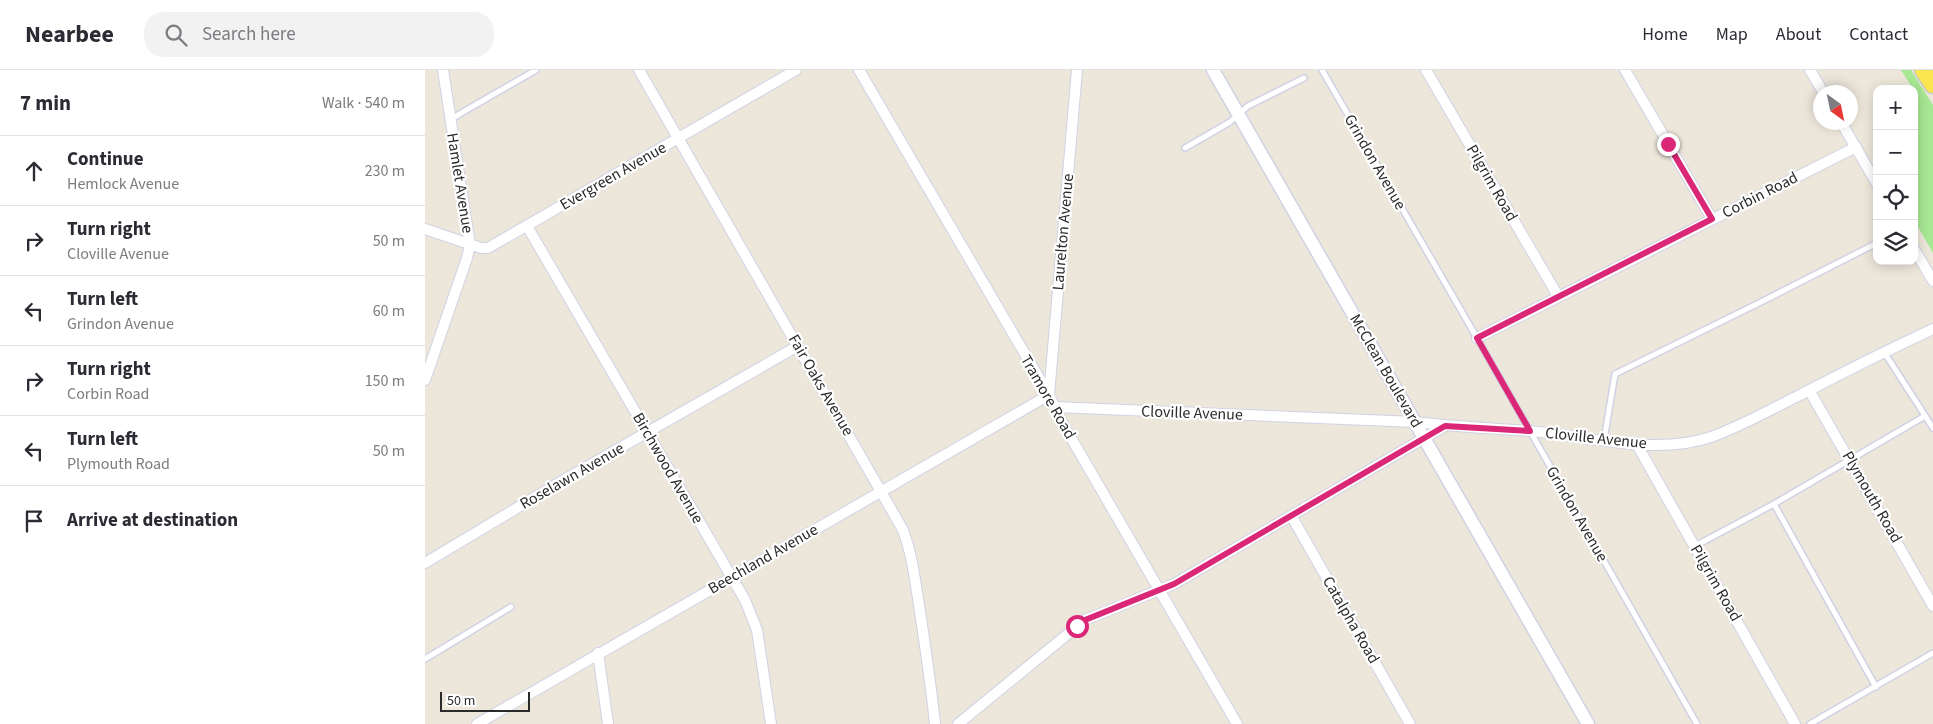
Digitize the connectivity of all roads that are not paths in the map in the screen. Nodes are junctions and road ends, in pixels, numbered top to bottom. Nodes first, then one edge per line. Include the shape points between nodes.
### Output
1 (443, 70) edge
2 (536, 70) edge
3 (639, 70) edge
4 (796, 70) edge
5 (859, 70) edge
6 (1077, 70) edge
7 (1213, 70) edge
8 (1322, 70) edge
9 (1426, 70) edge
10 (1625, 70) edge
11 (1810, 70) edge
12 (1923, 70) edge
13 (1304, 78) dead end
14 (1819, 85) edge
15 (1933, 85) edge
16 (1238, 115) junction
17 (451, 119) junction
18 (1846, 130) edge
19 (678, 139) junction
20 (1856, 147) junction
21 (1185, 148) dead end
22 (1873, 177) edge
23 (1712, 219) junction
24 (527, 226) junction
25 (425, 229) edge
26 (470, 244) junction
27 (1873, 245) edge
28 (1918, 256) edge
29 (1933, 281) edge
30 (1558, 296) junction
31 (1933, 329) edge
32 (1477, 338) junction
33 (798, 346) junction
34 (1883, 352) junction
35 (425, 380) edge
36 (1809, 390) junction
37 (1049, 395) junction
38 (1055, 407) junction
39 (1925, 416) junction
40 (1416, 422) junction
41 (1445, 426) junction
42 (1933, 428) edge
43 (1530, 431) junction
44 (647, 433) junction
45 (1425, 439) junction
46 (1604, 440) junction
47 (1636, 443) junction
48 (1850, 459) junction
49 (882, 491) junction
50 (1774, 504) junction
51 (1292, 517) junction
52 (1695, 546) junction
53 (425, 563) edge
54 (731, 577) junction
55 (1160, 591) junction
56 (511, 606) dead end
57 (1933, 606) edge
58 (598, 653) junction
59 (1933, 653) edge
60 (425, 658) edge
61 (1875, 687) junction
62 (477, 724) edge
63 (608, 724) edge
64 (771, 724) edge
65 (935, 724) edge
66 (958, 724) edge
67 (1237, 724) edge
68 (1410, 724) edge
69 (1588, 724) edge
70 (1697, 724) edge
71 (1795, 724) edge
72 (1810, 724) edge

1 - 17 street, Hamlet Avenue
2 - 17 lane
3 - 19 street, Fair Oaks Avenue
4 - 19 street, Evergreen Avenue
5 - 37 street, Tramore Road
6 - 37 street, Laurelton Avenue
7 - 16 street, McClean Boulevard
8 - 32 lane, Grindon Avenue
9 - 30 street, Pilgrim Road
10 - 23 street
11 - 14 street
12 - 15 main road
13 - 16 lane via 1248,106
16 - 21 lane
16 - 40 street, McClean Boulevard
17 - 26 street, Hamlet Avenue
18 - 20 street
19 - 24 street, Evergreen Avenue
19 - 33 street, Fair Oaks Avenue
20 - 22 street
20 - 23 street, Corbin Road
23 - 30 street, Corbin Road
24 - 26 street, Evergreen Avenue via 488,248
24 - 44 street, Birchwood Avenue
25 - 26 street, Evergreen Avenue
26 - 35 street, Hamlet Avenue
27 - 46 lane via 1615,374
28 - 29 street
30 - 32 street, Corbin Road
31 - 34 street, Cloville Avenue
32 - 43 lane, Grindon Avenue
33 - 44 street, Roselawn Avenue
33 - 49 street, Fair Oaks Avenue
34 - 36 street, Cloville Avenue
34 - 39 lane
36 - 47 street, Cloville Avenue via 1710,437 1676,444
36 - 48 street, Plymouth Road
37 - 38 street, Tramore Road
37 - 49 street, Beechland Avenue
38 - 40 street, Cloville Avenue
38 - 55 street, Tramore Road
39 - 42 lane
39 - 48 lane
40 - 41 street, Cloville Avenue
40 - 45 street, McClean Boulevard
41 - 43 street, Cloville Avenue
41 - 45 street
43 - 46 street, Cloville Avenue
43 - 70 lane, Grindon Avenue
44 - 53 street, Roselawn Avenue
44 - 54 street, Birchwood Avenue
45 - 51 street
45 - 69 street, McClean Boulevard
46 - 47 street, Cloville Avenue
47 - 52 street, Pilgrim Road
48 - 50 lane
48 - 57 street, Plymouth Road
49 - 54 street, Beechland Avenue
49 - 65 street, Fair Oaks Avenue via 908,544
50 - 52 lane
50 - 61 lane
51 - 55 street
51 - 68 street, Catalpha Road
52 - 71 street, Pilgrim Road
54 - 58 street, Beechland Avenue
54 - 64 street, Birchwood Avenue via 757,630
55 - 66 street via 1085,620
55 - 67 street, Tramore Road
56 - 60 lane
58 - 62 street, Beechland Avenue
58 - 63 street
59 - 61 lane
61 - 72 lane

